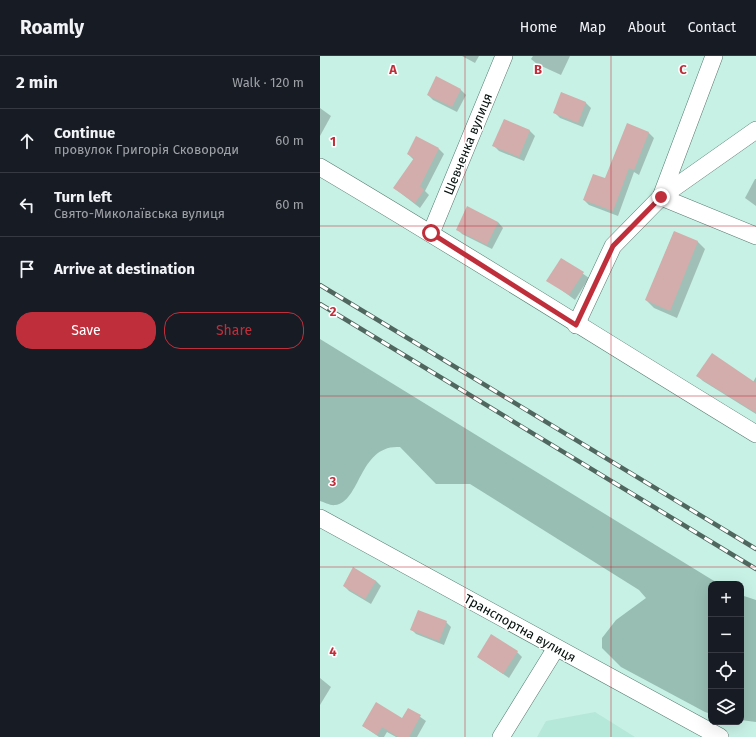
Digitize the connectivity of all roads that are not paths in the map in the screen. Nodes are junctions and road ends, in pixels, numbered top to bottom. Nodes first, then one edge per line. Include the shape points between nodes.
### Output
1 (504, 56) edge
2 (714, 56) edge
3 (756, 130) edge
4 (320, 167) edge
5 (661, 197) junction
6 (431, 233) junction
7 (756, 236) edge
8 (576, 325) junction
9 (756, 434) edge
10 (320, 518) edge
11 (556, 648) junction
12 (501, 737) edge
13 (720, 737) edge

1 - 6 street, Шевченка вулиця
2 - 5 street
3 - 5 street
4 - 6 street
5 - 7 street
5 - 8 street via 613,246
6 - 8 street
8 - 9 street
10 - 11 street, Транспортна вулиця
11 - 12 street
11 - 13 street, Транспортна вулиця

